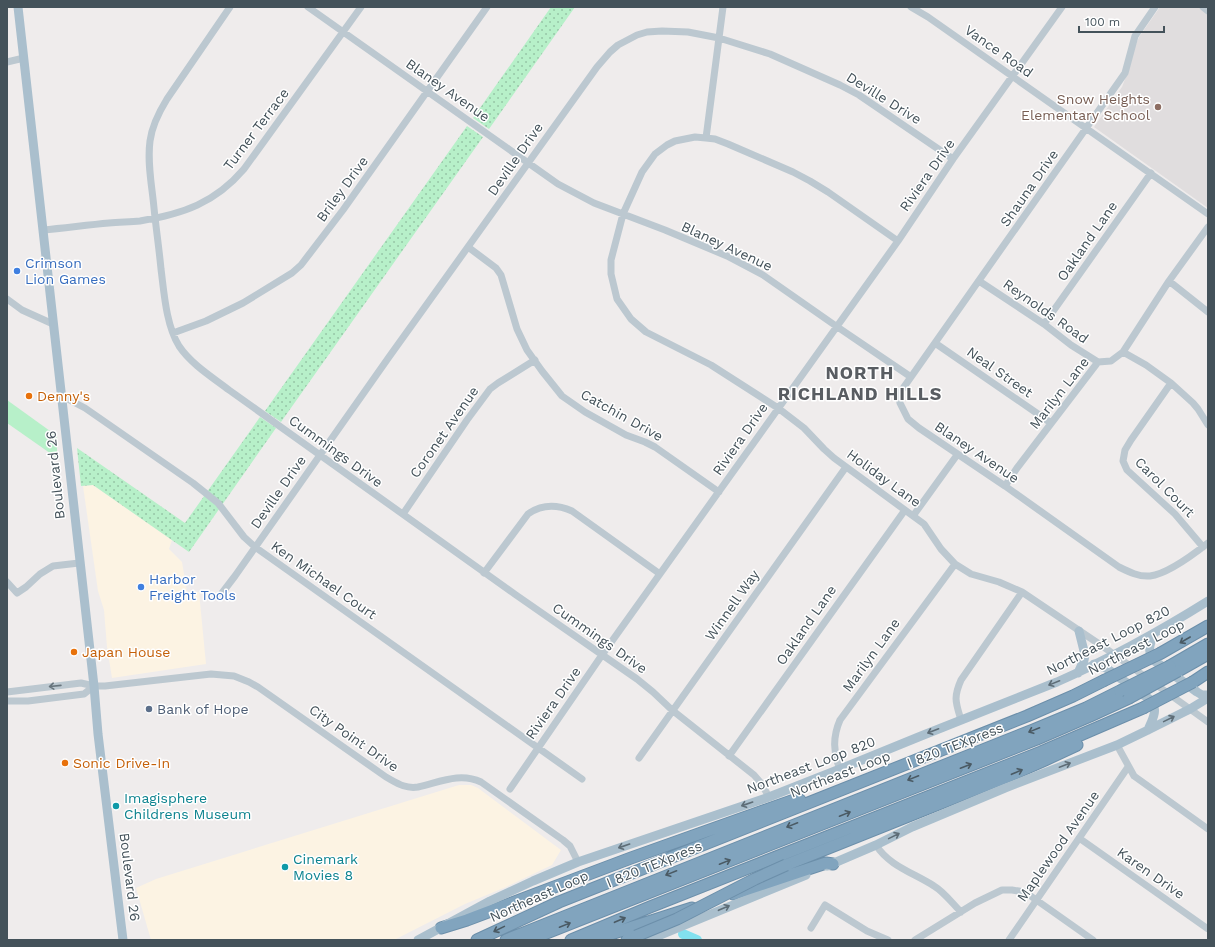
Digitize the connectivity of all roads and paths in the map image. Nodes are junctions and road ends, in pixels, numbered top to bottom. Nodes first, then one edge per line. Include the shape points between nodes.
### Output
1 (18, 7) edge
2 (230, 7) edge
3 (308, 7) edge
4 (361, 7) edge
5 (487, 7) edge
6 (723, 7) edge
7 (911, 7) edge
8 (1062, 7) edge
9 (1155, 7) edge
10 (1203, 7) edge
11 (1208, 11) edge
12 (343, 32) junction
13 (720, 38) junction
14 (24, 58) junction
15 (7, 62) edge
16 (1013, 77) junction
17 (428, 91) junction
18 (1087, 128) junction
19 (706, 138) junction
20 (953, 159) junction
21 (528, 163) junction
22 (1151, 173) junction
23 (623, 214) junction
24 (1208, 214) edge
25 (155, 217) junction
26 (1208, 227) edge
27 (43, 230) junction
28 (898, 241) junction
29 (468, 246) junction
30 (979, 281) junction
31 (1169, 281) junction
32 (7, 299) edge
33 (1208, 312) edge
34 (53, 324) junction
35 (1044, 324) junction
36 (836, 326) junction
37 (173, 333) junction
38 (934, 343) junction
39 (1123, 352) junction
40 (535, 360) junction
41 (1098, 362) junction
42 (911, 377) junction
43 (1171, 383) junction
44 (60, 395) junction
45 (778, 408) junction
46 (1051, 423) junction
47 (1208, 425) edge
48 (956, 454) junction
49 (319, 455) junction
50 (846, 466) junction
51 (1005, 486) junction
52 (719, 492) junction
53 (904, 510) junction
54 (403, 514) junction
55 (913, 516) junction
56 (1206, 545) edge
57 (255, 547) junction
58 (79, 563) junction
59 (955, 564) junction
60 (484, 572) junction
61 (660, 574) junction
62 (7, 582) edge
63 (1022, 592) junction
64 (222, 593) dead end
65 (1208, 601) edge
66 (1208, 626) edge
67 (1080, 631) junction
68 (1154, 633) junction
69 (1208, 644) edge
70 (1114, 654) junction
71 (1208, 654) edge
72 (602, 655) junction
73 (1094, 664) junction
74 (1174, 668) junction
75 (1208, 672) edge
76 (1078, 673) junction
77 (94, 686) junction
78 (7, 692) edge
79 (1125, 694) junction
80 (1208, 696) edge
81 (7, 701) edge
82 (1143, 708) junction
83 (1190, 709) junction
84 (672, 710) junction
85 (961, 720) junction
86 (1208, 722) edge
87 (1148, 730) junction
88 (1117, 745) junction
89 (538, 747) junction
90 (729, 756) junction
91 (639, 758) dead end
92 (1128, 767) junction
93 (840, 769) junction
94 (582, 779) dead end
95 (510, 789) dead end
96 (768, 797) junction
97 (812, 800) junction
98 (1208, 828) edge
99 (1079, 838) junction
100 (876, 845) junction
101 (578, 862) junction
102 (833, 864) junction
103 (1037, 901) junction
104 (961, 912) junction
105 (441, 928) junction
106 (811, 928) dead end
107 (1208, 929) edge
108 (1011, 937) edge
109 (632, 938) edge
110 (123, 940) edge
111 (418, 940) edge
112 (477, 940) edge
113 (506, 940) edge
114 (529, 940) edge
115 (571, 940) edge
116 (592, 940) edge
117 (648, 940) edge
118 (888, 940) edge
119 (915, 940) edge
120 (1093, 940) edge

1 - 14 main road, Boulevard 26
2 - 25 street, Cummings Drive via 166,99 153,126 149,150
3 - 12 street, Blaney Avenue
4 - 12 street, Turner Terrace
5 - 17 street, Briley Drive
6 - 13 street
7 - 16 street, Vance Road
8 - 16 street, Riviera Drive
9 - 18 street, Shauna Drive via 1135,36 1125,73
10 - 11 street
12 - 17 street, Blaney Avenue
12 - 25 street, Turner Terrace via 234,181 202,203 181,212
13 - 19 street
13 - 20 street, Deville Drive via 770,54 840,85 859,95
13 - 21 street, Deville Drive via 688,32 662,31 637,34 627,39 610,52 597,67
14 - 15 street
14 - 27 main road, Boulevard 26
16 - 18 street, Vance Road
16 - 20 street, Riviera Drive
17 - 21 street, Blaney Avenue
17 - 37 street, Briley Drive via 301,265 243,303
18 - 22 street, Vance Road
18 - 30 street, Shauna Drive
19 - 23 street, Holiday Lane via 695,137 675,141 661,148 642,172
19 - 28 street, Holiday Lane via 728,144 810,181
20 - 28 street, Riviera Drive
21 - 23 street, Blaney Avenue via 575,194
21 - 29 street, Deville Drive
22 - 24 street, Vance Road
22 - 35 street, Oakland Lane
23 - 36 street, Blaney Avenue via 727,256 774,282
23 - 45 street, Holiday Lane via 610,260 611,274 617,299 631,319 646,332 711,365
25 - 27 street, Turner Terrace via 139,221
25 - 37 street, Cummings Drive via 164,294
26 - 31 street, Marilyn Lane
27 - 34 main road, Boulevard 26
28 - 36 street, Riviera Drive
29 - 40 street, Catchin Drive via 501,275 517,329
29 - 49 street, Deville Drive
30 - 35 street, Reynolds Road
30 - 38 street, Shauna Drive
31 - 33 street
31 - 39 street, Marilyn Lane
32 - 34 street via 22,310
34 - 44 main road, Boulevard 26
35 - 41 street, Reynolds Road
36 - 42 street, Blaney Avenue
36 - 45 street, Riviera Drive
37 - 49 street, Cummings Drive via 189,358 205,372
38 - 42 street, Shauna Drive
38 - 46 street, Neal Street
39 - 41 street, Marilyn Lane via 1111,361
39 - 43 street
40 - 52 street, Catchin Drive via 562,396 626,436 655,447
40 - 54 street, Coronet Avenue via 490,389
41 - 46 street, Marilyn Lane
42 - 48 street, Blaney Avenue via 899,394 900,403 908,419
43 - 47 street via 1193,403
43 - 56 street, Carol Court via 1131,440 1125,450 1123,461 1127,470
44 - 57 street, Ken Michael Court via 85,408 193,483 218,504
44 - 58 main road, Boulevard 26
45 - 50 street, Holiday Lane
45 - 52 street, Riviera Drive
46 - 51 street, Marilyn Lane
48 - 51 street, Blaney Avenue
48 - 55 street
49 - 54 street, Cummings Drive
49 - 57 street, Deville Drive
50 - 53 street, Holiday Lane
50 - 84 street, Winnell Way
51 - 56 street, Blaney Avenue via 1122,569 1141,575 1148,576 1165,571
52 - 61 street, Riviera Drive
53 - 55 street, Holiday Lane
53 - 90 street, Oakland Lane
54 - 60 street, Cummings Drive
55 - 59 street, Holiday Lane via 924,524
57 - 64 street, Deville Drive
57 - 89 street, Ken Michael Court
58 - 62 street via 53,566 32,579 17,593
58 - 77 main road, Boulevard 26
59 - 63 street, Holiday Lane via 971,574
59 - 93 street, Marilyn Lane via 840,720 835,734 836,760
60 - 61 street via 528,514 546,506 558,506 572,511
60 - 72 street, Cummings Drive
61 - 72 street, Riviera Drive
63 - 67 street, Holiday Lane
63 - 85 street via 960,680 955,700
65 - 68 main road, Northeast Loop 820
66 -> 97 highway, Northeast Loop, bridge via 1161,653 1073,696
67 - 70 street, Holiday Lane
67 - 76 main road via 1085,655
68 - 70 main road, Northeast Loop 820
68 - 80 main road via 1149,648 1152,659 1197,692
69 - 74 highway, I 820 TEXpress
70 - 73 main road, Northeast Loop 820
70 - 83 street, Holiday Lane
71 - 74 highway, I 820 TEXpress
72 - 84 street, Cummings Drive via 653,692
72 - 89 street, Riviera Drive
73 - 76 main road, Northeast Loop 820
73 - 87 main road via 1106,668 1152,701 1155,710
74 - 79 highway, I 820 TEXpress, bridge
75 - 82 highway, bridge
76 -> 85 main road, Northeast Loop 820
77 -> 78 street, City Point Drive via 82,683
77 - 81 street, City Point Drive via 84,694
77 - 101 street, City Point Drive via 211,674 243,679 403,786 413,788 462,777 481,782 563,840 570,846
77 - 110 main road, Boulevard 26 via 98,740
79 -> 113 highway, I 820 TEXpress
114 -> 79 highway, I 820 TEXpress via 1037,738 1090,716
80 - 83 main road
109 -> 82 highway, bridge via 677,919 786,865 1045,760 1138,714
115 -> 82 highway via 1042,752
83 - 86 street, Holiday Lane
87 -> 83 main road
84 - 90 street, Cummings Drive
84 - 91 street, Winnell Way
85 -> 93 main road, Northeast Loop 820
87 - 88 main road
88 - 92 street
100 -> 88 main road via 1005,788
89 - 94 street, Ken Michael Court
89 - 95 street, Riviera Drive
90 - 96 street, Cummings Drive via 761,783
92 - 98 street via 1134,776
92 - 99 street, Maplewood Avenue
93 - 96 main road, Northeast Loop 820
96 -> 101 main road, Northeast Loop 820
97 - 105 highway via 794,800
97 -> 112 highway, Northeast Loop via 559,902
99 - 103 street, Maplewood Avenue
99 - 107 street, Karen Drive
100 - 102 main road
100 - 104 street via 885,857 935,886
101 - 105 main road, Northeast Loop 820 via 490,901
102 - 116 highway via 826,863
117 -> 102 main road
103 - 104 street via 1025,892 1002,890
103 - 108 street, Maplewood Avenue
103 - 120 street
104 - 119 street
105 - 111 main road, Northeast Loop 820
106 - 118 street via 825,905 867,931

